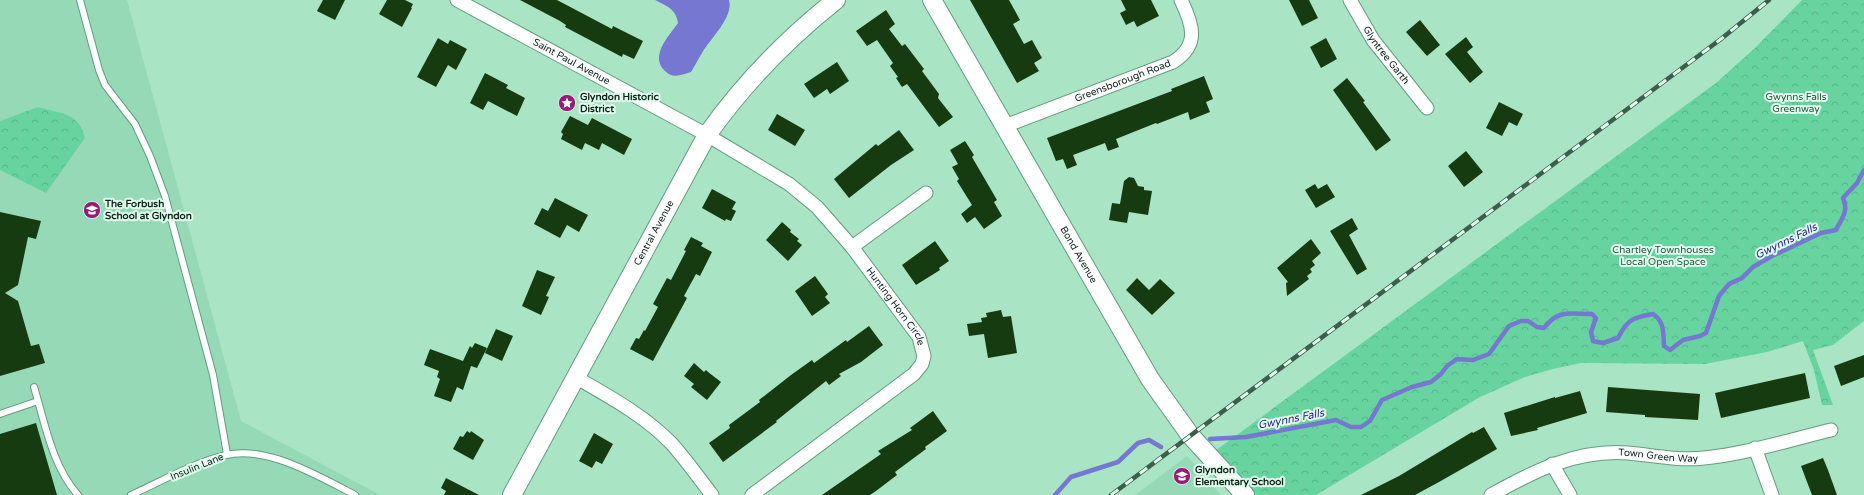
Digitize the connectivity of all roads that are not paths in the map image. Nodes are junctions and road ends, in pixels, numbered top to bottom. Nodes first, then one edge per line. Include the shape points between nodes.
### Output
1 (80, 0) edge
2 (457, 0) edge
3 (836, 0) edge
4 (932, 0) edge
5 (1181, 0) edge
6 (1350, 0) edge
7 (1427, 108) dead end
8 (1004, 126) junction
9 (707, 135) junction
10 (926, 193) dead end
11 (852, 247) junction
12 (577, 378) junction
13 (34, 387) dead end
14 (38, 402) junction
15 (0, 414) edge
16 (1831, 430) dead end
17 (1755, 448) junction
18 (228, 454) junction
19 (1552, 464) junction
20 (78, 495) edge
21 (131, 495) edge
22 (355, 495) edge
23 (512, 495) edge
24 (712, 495) edge
25 (752, 495) edge
26 (1245, 495) edge
27 (1491, 495) edge
28 (1570, 495) edge
29 (1772, 495) edge

1 - 18 lane via 105,85 135,124 165,196 212,375
2 - 9 street, Saint Paul Avenue
3 - 9 main road, Central Avenue via 759,70
4 - 8 main road, Bond Avenue
5 - 8 street, Greensborough Road via 1193,35 1189,48 1182,56 1173,62
6 - 7 street, Glyntree Garth via 1373,40
8 - 26 main road, Bond Avenue via 1162,398 1190,435
9 - 11 street, Hunting Horn Circle via 788,184 817,207
9 - 12 main road, Central Avenue
10 - 11 street
11 - 25 street, Hunting Horn Circle via 919,337 924,356 922,364 914,374
12 - 23 main road, Central Avenue
12 - 24 street via 618,401 650,424 672,444
13 - 14 lane
14 - 15 lane
14 - 20 lane via 56,460
16 - 17 street, Town Green Way
17 - 19 street, Town Green Way via 1685,459 1607,453
17 - 29 street
18 - 21 lane, Insulin Lane
18 - 22 lane, Insulin Lane via 248,454 290,463
19 - 27 street, Town Green Way via 1535,470
19 - 28 street

